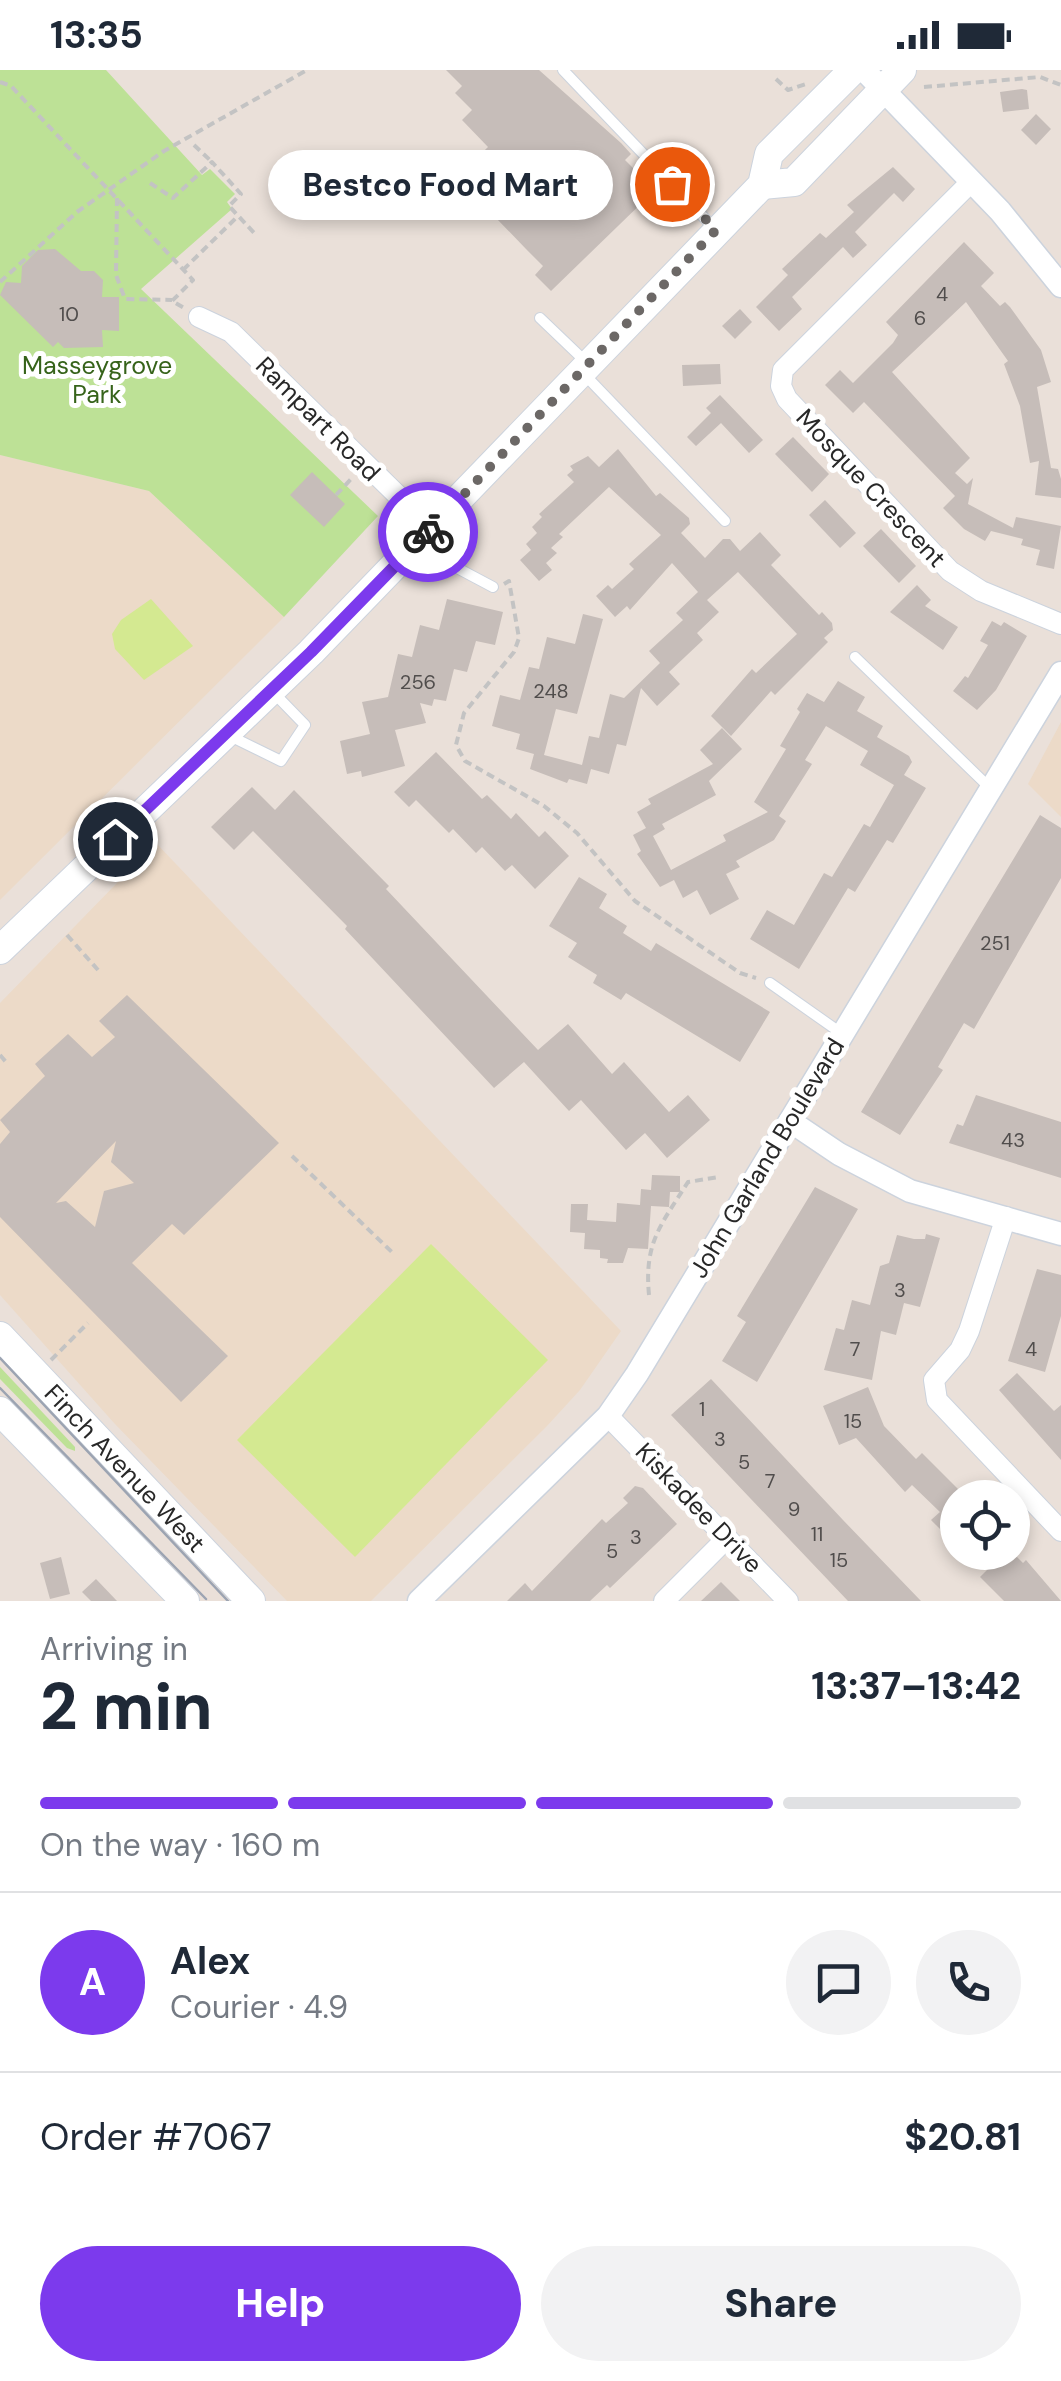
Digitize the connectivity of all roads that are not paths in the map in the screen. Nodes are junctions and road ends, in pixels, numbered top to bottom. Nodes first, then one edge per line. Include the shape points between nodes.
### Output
1 (563, 70) edge
2 (854, 70) edge
3 (893, 79) edge
4 (971, 182) junction
5 (762, 185) junction
6 (716, 230) junction
7 (1061, 286) edge
8 (199, 317) road end
9 (540, 318) dead end
10 (585, 368) junction
11 (725, 521) dead end
12 (431, 528) junction
13 (493, 588) road end
14 (1061, 624) edge
15 (856, 657) dead end
16 (1061, 673) edge
17 (271, 690) junction
18 (226, 734) junction
19 (992, 789) junction
20 (0, 950) edge
21 (770, 983) road end
22 (841, 1033) junction
23 (790, 1120) junction
24 (1006, 1217) junction
25 (1061, 1234) edge
26 (0, 1336) edge
27 (0, 1411) edge
28 (608, 1416) junction
29 (1061, 1532) edge
30 (727, 1538) junction
31 (184, 1601) edge
32 (251, 1601) edge
33 (420, 1601) edge
34 (664, 1601) edge
35 (788, 1601) edge

1 - 6 lane
2 - 5 main road via 769,154
3 - 4 street
3 - 5 main road via 794,182
4 - 7 street
4 - 14 street, Mosque Crescent via 783,370 781,386 950,571
5 - 6 main road
6 - 10 main road
8 - 12 street, Rampart Road via 231,332
9 - 10 lane
10 - 11 lane
10 - 12 main road
12 - 13 lane via 444,560
12 - 17 main road
15 - 19 lane
16 - 19 street, John Garland Boulevard
17 - 18 main road
17 - 18 lane via 304,725 281,761
18 - 20 main road
19 - 22 street, John Garland Boulevard
21 - 22 lane
22 - 23 street, John Garland Boulevard
23 - 24 street via 910,1191
23 - 28 street, John Garland Boulevard
24 - 25 street
24 - 29 street via 969,1331 934,1380 937,1400
26 - 32 main road, Finch Avenue West
27 - 31 main road, Finch Avenue West
28 - 30 street, Kiskadee Drive
28 - 33 street, John Garland Boulevard
30 - 34 street
30 - 35 street, Kiskadee Drive

